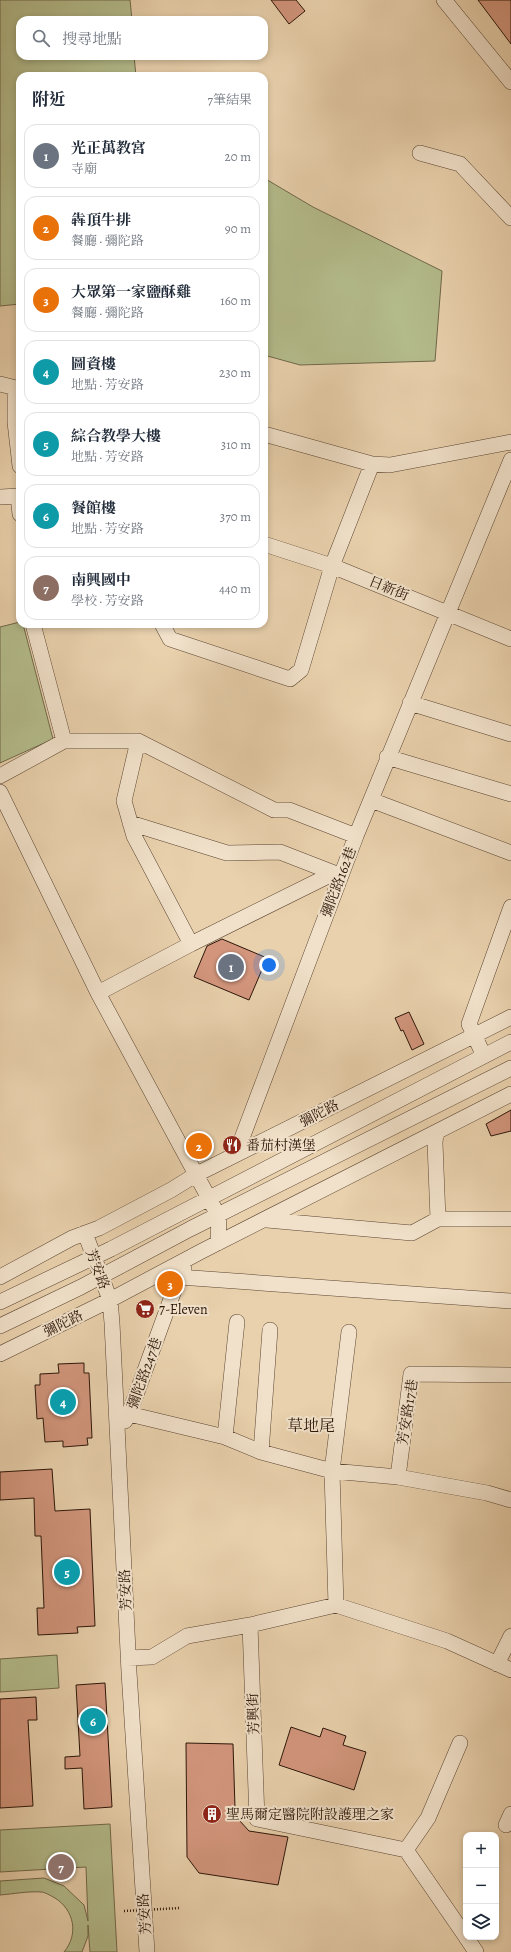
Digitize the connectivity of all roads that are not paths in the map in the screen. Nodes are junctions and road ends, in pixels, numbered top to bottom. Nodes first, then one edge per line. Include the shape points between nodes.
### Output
1 (444, 0) edge
2 (511, 82) edge
3 (420, 153) dead end
4 (511, 218) edge
5 (0, 384) edge
6 (16, 388) edge
7 (16, 411) edge
8 (16, 431) edge
9 (268, 435) edge
10 (511, 442) edge
11 (511, 460) edge
12 (372, 464) junction
13 (16, 496) edge
14 (0, 497) edge
15 (268, 545) edge
16 (332, 566) junction
17 (448, 613) junction
18 (34, 628) edge
19 (164, 628) edge
20 (511, 639) edge
21 (410, 702) junction
22 (511, 734) edge
23 (64, 741) junction
24 (138, 741) junction
25 (387, 757) junction
26 (0, 776) edge
27 (0, 792) edge
28 (511, 794) edge
29 (371, 800) junction
30 (130, 823) junction
31 (356, 836) junction
32 (511, 853) edge
33 (338, 873) junction
34 (511, 906) edge
35 (191, 944) junction
36 (98, 993) junction
37 (511, 1017) edge
38 (472, 1030) junction
39 (511, 1042) edge
40 (484, 1056) junction
41 (511, 1068) edge
42 (496, 1076) junction
43 (509, 1095) edge
44 (436, 1132) junction
45 (236, 1154) junction
46 (196, 1174) junction
47 (209, 1198) junction
48 (219, 1217) junction
49 (511, 1218) edge
50 (267, 1220) junction
51 (438, 1220) junction
52 (84, 1233) junction
53 (218, 1243) junction
54 (202, 1251) junction
55 (93, 1258) junction
56 (101, 1276) junction
57 (0, 1277) edge
58 (179, 1277) junction
59 (110, 1300) junction
60 (511, 1301) edge
61 (0, 1302) edge
62 (237, 1322) dead end
63 (0, 1326) edge
64 (270, 1330) dead end
65 (349, 1332) dead end
66 (0, 1354) edge
67 (511, 1376) edge
68 (129, 1414) junction
69 (118, 1431) junction
70 (225, 1438) junction
71 (261, 1452) junction
72 (332, 1471) junction
73 (398, 1477) junction
74 (511, 1500) edge
75 (336, 1605) junction
76 (250, 1625) junction
77 (511, 1636) edge
78 (128, 1658) junction
79 (497, 1664) junction
80 (511, 1670) edge
81 (460, 1743) dead end
82 (406, 1850) junction
83 (463, 1933) edge
84 (468, 1940) edge
85 (147, 1952) edge
86 (476, 1952) edge

1 - 2 street
3 - 4 street via 460,164
5 - 6 street
7 - 8 street
9 - 12 street
10 - 12 street via 390,465
11 - 17 street, 彌陀路162巷
12 - 16 street
13 - 14 street
15 - 16 street, 日新街
16 - 17 street, 日新街
16 - 19 street via 301,670 290,679 170,639
17 - 20 street, 日新街
17 - 21 street, 彌陀路162巷
18 - 23 street
21 - 22 street
21 - 25 street, 彌陀路162巷
23 - 24 street
23 - 26 street
24 - 30 street via 124,801
24 - 31 street via 274,810 289,810
25 - 28 street
25 - 29 street, 彌陀路162巷
27 - 36 street
29 - 31 street, 彌陀路162巷
29 - 32 street
30 - 33 street via 228,853 280,852
30 - 35 street via 134,836
31 - 33 street, 彌陀路162巷
33 - 35 street
33 - 45 street, 彌陀路162巷
34 - 38 street
35 - 36 street
36 - 46 street
37 - 38 street, 彌陀路
38 - 40 street
38 - 45 street, 彌陀路
39 - 40 street, 彌陀路
40 - 47 street, 彌陀路
41 - 42 street, 彌陀路
42 - 43 street
42 - 48 street, 彌陀路
43 - 44 street, 彌陀路
44 - 50 street, 彌陀路
44 - 51 street
45 - 46 street, 彌陀路
46 - 47 street
46 - 52 street, 彌陀路 via 99,1228
47 - 48 street
47 - 55 street, 彌陀路
48 - 53 street
48 - 56 street, 彌陀路
49 - 51 street
50 - 51 street via 412,1233
50 - 53 street, 彌陀路
52 - 55 street, 芳安路
52 - 57 street, 彌陀路
53 - 54 street, 彌陀路
54 - 58 street, 彌陀路247巷 via 181,1271
54 - 59 street, 彌陀路
55 - 56 street, 芳安路
55 - 61 street, 彌陀路
56 - 59 street, 芳安路
56 - 63 street, 彌陀路
58 - 60 street
58 - 68 street, 彌陀路247巷
59 - 66 street, 彌陀路
59 - 69 street, 芳安路
62 - 70 street
64 - 71 street
65 - 72 street
67 - 73 street, 芳安路17巷 via 411,1374
68 - 69 street, 彌陀路247巷
68 - 70 street
69 - 78 street, 芳安路
70 - 71 street
71 - 72 street
72 - 73 street
72 - 75 street
73 - 74 street via 487,1493
75 - 76 street
75 - 79 street via 447,1641
76 - 78 street via 187,1636 152,1657
76 - 82 street, 芳興街 via 257,1820
77 - 79 street
78 - 85 street, 芳安路
79 - 80 street
81 - 82 street via 428,1818
82 - 83 street
84 - 86 street

